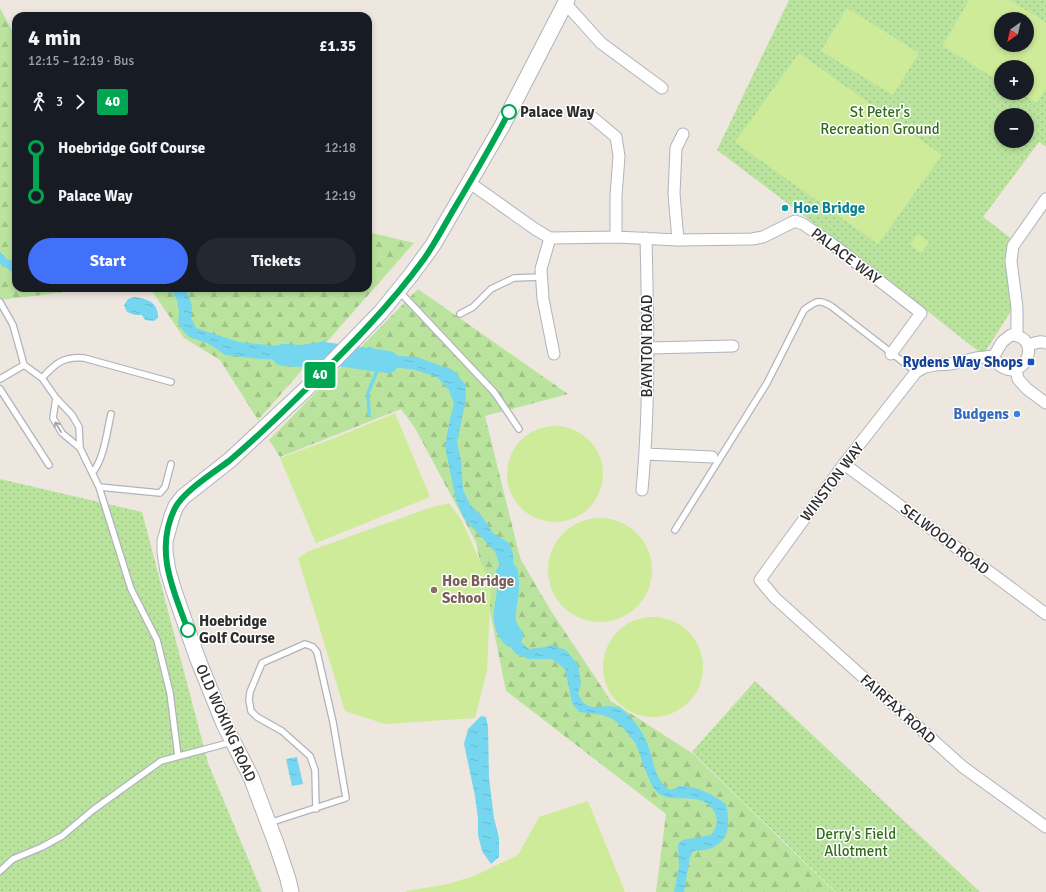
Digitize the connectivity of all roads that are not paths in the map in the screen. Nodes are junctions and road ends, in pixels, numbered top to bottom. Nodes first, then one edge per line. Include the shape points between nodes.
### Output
1 (566, 2) edge
2 (662, 88) dead end
3 (592, 117) dead end
4 (683, 134) dead end
5 (470, 183) junction
6 (1046, 200) edge
7 (616, 237) junction
8 (550, 238) junction
9 (646, 238) junction
10 (678, 240) junction
11 (541, 277) junction
12 (399, 291) junction
13 (0, 302) edge
14 (460, 314) dead end
15 (1017, 335) junction
16 (1046, 343) edge
17 (1029, 345) junction
18 (733, 346) dead end
19 (648, 348) junction
20 (554, 354) dead end
21 (891, 354) junction
22 (994, 356) junction
23 (24, 365) junction
24 (1016, 370) junction
25 (916, 372) junction
26 (42, 378) junction
27 (0, 379) edge
28 (171, 382) dead end
29 (0, 389) edge
30 (56, 398) junction
31 (1046, 403) edge
32 (111, 414) dead end
33 (519, 429) dead end
34 (80, 448) junction
35 (645, 454) junction
36 (712, 457) dead end
37 (171, 464) dead end
38 (844, 464) junction
39 (49, 465) dead end
40 (92, 473) junction
41 (99, 487) junction
42 (642, 490) dead end
43 (675, 530) dead end
44 (760, 580) joint
45 (1046, 614) edge
46 (233, 742) junction
47 (178, 756) junction
48 (316, 809) junction
49 (269, 823) junction
50 (1046, 827) edge
51 (0, 871) edge
52 (290, 892) edge

1 - 2 street via 601,43
1 - 5 main road, OLD WOKING ROAD
3 - 7 street via 616,137 619,156
4 - 10 street via 676,148 674,194
5 - 8 street
5 - 12 main road, OLD WOKING ROAD via 424,258
6 - 15 street via 1012,246 1011,261 1018,308
7 - 8 street, PALACE WAY
7 - 9 street, PALACE WAY
8 - 11 street
9 - 10 street, PALACE WAY
9 - 19 street, BAYNTON ROAD
10 - 21 street, PALACE WAY via 752,239 763,237 795,221 803,224 921,313
11 - 14 lane via 514,278 491,290 473,308
11 - 20 street
12 - 33 lane via 494,392
12 - 46 main road, OLD WOKING ROAD via 306,389 230,460 183,497 176,506 167,530 165,552 174,591 197,657
13 - 23 lane via 13,325
15 - 17 street
15 - 22 street via 1006,338
16 - 17 street via 1036,342
17 - 24 street via 1029,356
18 - 19 street
19 - 35 street, BAYNTON ROAD
21 - 25 lane
21 - 43 lane via 831,306 821,301 814,302 804,310 767,383
22 - 24 street via 1001,367
22 - 25 street via 925,367
23 - 26 lane
23 - 27 lane
24 - 31 street via 1022,384
25 - 38 street, WINSTON WAY
26 - 28 lane via 53,366 74,357
26 - 30 lane
29 - 39 lane
30 - 34 lane via 79,427
34 -> 30 lane via 62,433 53,418
32 - 40 lane via 102,453
34 - 40 lane
35 - 36 street
35 - 42 street, BAYNTON ROAD
37 - 41 lane via 166,487 160,493
38 - 44 street, WINSTON WAY
38 - 45 street, SELWOOD ROAD
40 - 41 lane
41 - 47 lane via 131,589 157,640 170,693
44 - 50 street, FAIRFAX ROAD via 775,598 963,767
46 - 47 lane
46 - 49 main road, OLD WOKING ROAD via 251,777
47 - 51 lane via 161,761 93,810 62,836 13,859
48 - 48 lane via 315,770 310,756 282,731 252,713 249,707 250,692 262,663 305,644 317,652 333,722 346,798
48 - 49 lane
49 - 52 main road, OLD WOKING ROAD

